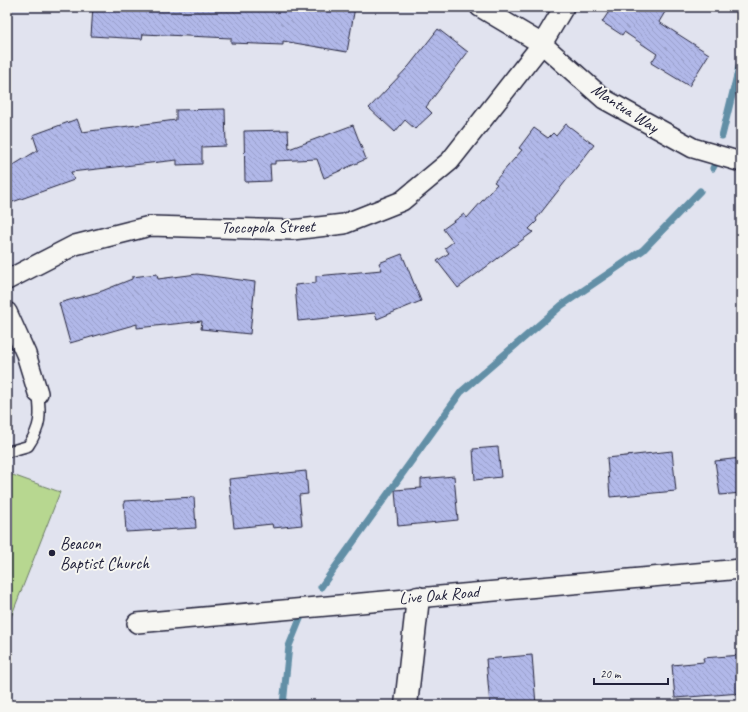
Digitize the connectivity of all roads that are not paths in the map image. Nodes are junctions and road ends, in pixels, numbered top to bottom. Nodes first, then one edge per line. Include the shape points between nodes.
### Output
1 (480, 7) edge
2 (564, 7) edge
3 (542, 44) junction
4 (741, 162) edge
5 (7, 280) edge
6 (7, 312) edge
7 (38, 393) joint
8 (7, 452) edge
9 (741, 569) edge
10 (418, 598) junction
11 (137, 623) dead end
12 (406, 705) edge

1 - 3 street, Mantua Way
2 - 3 street, Toccopola Street
3 - 4 street, Mantua Way via 610,102 693,148
3 - 5 street, Toccopola Street via 450,161 402,201 344,224 292,230 150,226 75,245
6 - 7 street via 26,354
7 - 8 lane via 40,413 37,434 28,446
9 - 10 street, Live Oak Road
10 - 11 street, Live Oak Road
10 - 12 street

